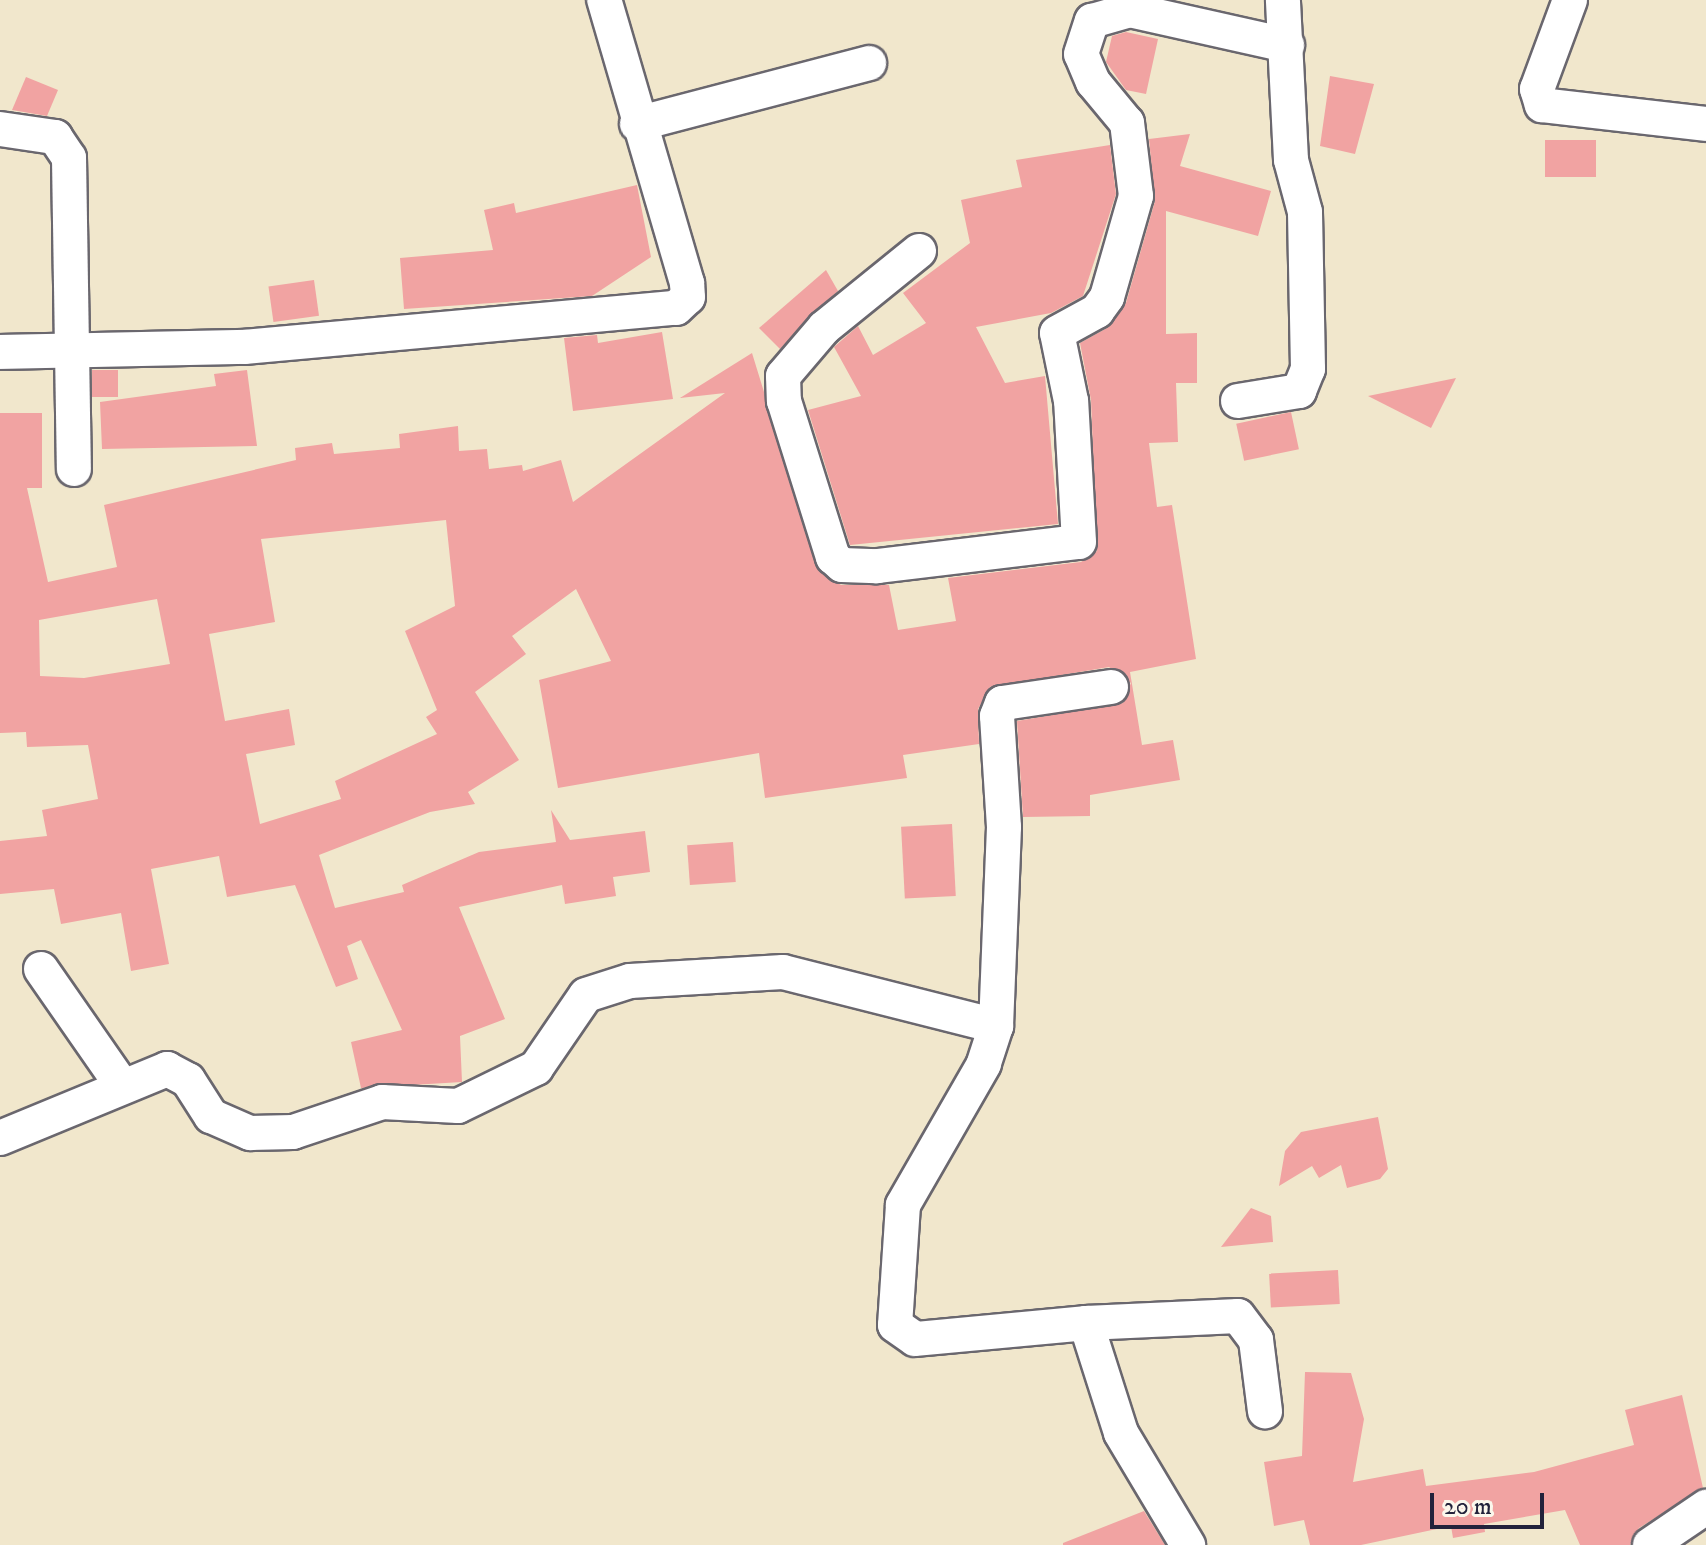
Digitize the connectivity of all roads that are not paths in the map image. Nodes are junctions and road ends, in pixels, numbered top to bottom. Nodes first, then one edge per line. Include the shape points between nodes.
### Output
1 (604, 0) edge
2 (1283, 0) edge
3 (1570, 0) edge
4 (1287, 45) junction
5 (869, 63) dead end
6 (637, 124) junction
7 (1706, 124) edge
8 (0, 129) edge
9 (919, 251) dead end
10 (77, 349) junction
11 (0, 352) edge
12 (1238, 401) dead end
13 (74, 469) dead end
14 (1111, 687) dead end
15 (41, 969) dead end
16 (996, 1026) junction
17 (121, 1084) junction
18 (0, 1138) edge
19 (1086, 1323) junction
20 (1265, 1411) dead end
21 (1706, 1507) edge
22 (1188, 1545) edge
23 (1650, 1545) edge

1 - 6 street
2 - 4 street
3 - 7 street via 1537,89 1542,105
4 - 9 street via 1130,10 1092,21 1081,54 1127,123 1136,196 1107,297 1057,333 1071,401 1079,542 877,566 842,565 833,557 783,376 824,328
4 - 12 street via 1291,160 1305,212 1308,369 1299,391
5 - 6 street
6 - 10 street via 689,290 676,308 244,347
8 - 10 street via 55,137 67,149
10 - 11 street
10 - 13 street
14 - 16 street via 1002,703 997,716 1004,827
15 - 17 street
16 - 17 street via 753,971 597,989 575,1008 536,1068 458,1106 382,1102 293,1132 250,1133 211,1116 182,1073 167,1069
16 - 19 street via 984,1064 903,1205 895,1325 915,1339
17 - 18 street
19 - 20 street via 1238,1316 1256,1340
19 - 22 street via 1121,1433
21 - 23 street

